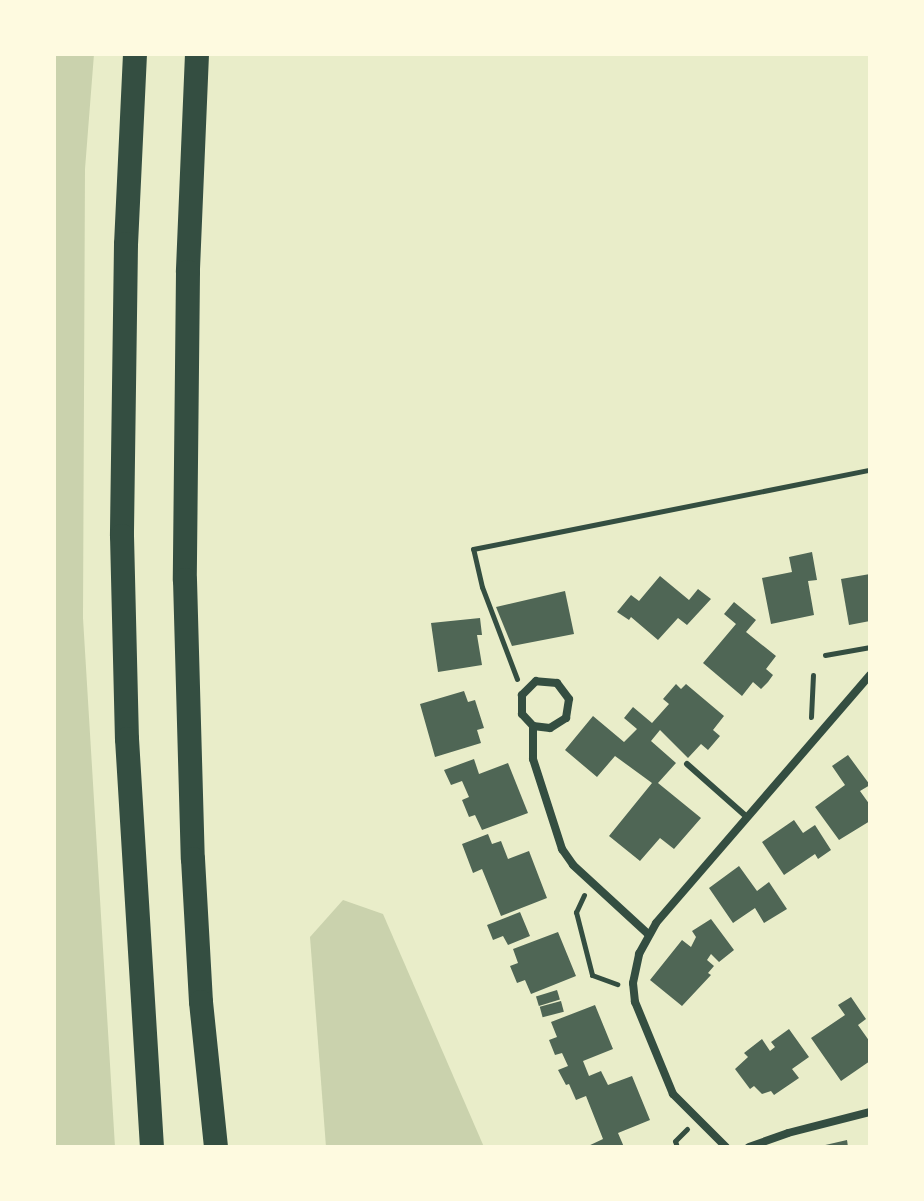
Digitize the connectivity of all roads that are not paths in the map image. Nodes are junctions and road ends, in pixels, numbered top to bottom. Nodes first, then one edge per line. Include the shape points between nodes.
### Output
1 (135, 54) edge
2 (197, 54) edge
3 (870, 675) edge
4 (533, 726) junction
5 (687, 764) dead end
6 (747, 817) junction
7 (648, 934) junction
8 (870, 1112) edge
9 (152, 1147) edge
10 (216, 1147) edge
11 (726, 1147) edge
12 (749, 1147) edge

1 - 9 highway via 122,536 130,814
2 - 10 highway via 188,272 185,580 193,859
3 - 6 street
4 - 4 street via 522,714 522,695 536,681 557,683 569,699 566,718 550,728
4 - 7 street via 533,759 562,849
5 - 6 lane
6 - 7 street
7 - 11 street via 633,990 673,1094
8 - 12 street

